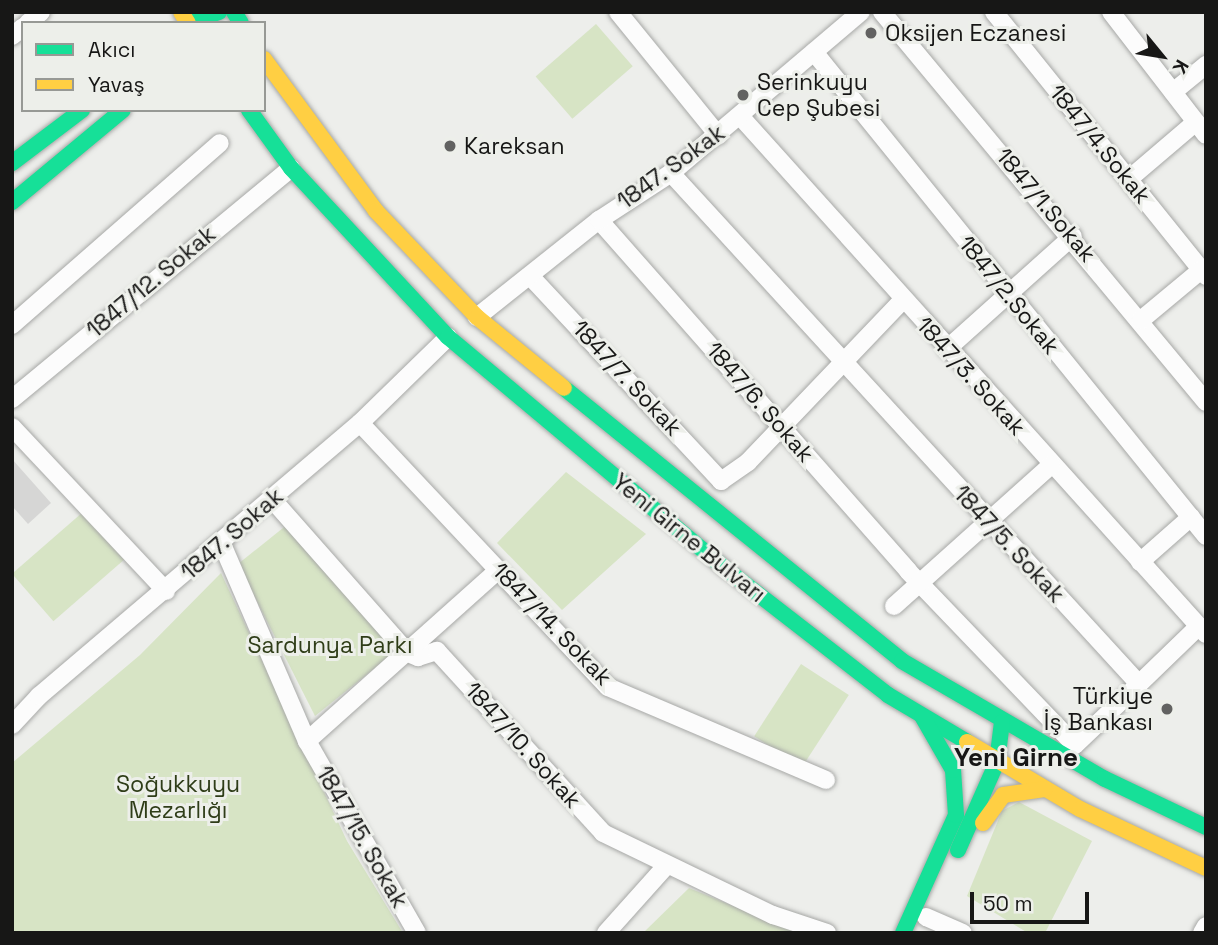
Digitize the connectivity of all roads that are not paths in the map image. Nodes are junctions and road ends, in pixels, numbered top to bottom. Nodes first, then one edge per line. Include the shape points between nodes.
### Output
1 (219, 12) edge
2 (618, 12) edge
3 (861, 12) edge
4 (882, 12) edge
5 (994, 12) edge
6 (1111, 12) edge
7 (193, 21) edge
8 (814, 52) junction
9 (266, 62) edge
10 (1206, 65) edge
11 (1172, 92) junction
12 (79, 112) edge
13 (121, 112) edge
14 (250, 112) edge
15 (740, 116) junction
16 (1201, 129) edge
17 (718, 135) junction
18 (220, 143) dead end
19 (12, 163) edge
20 (291, 168) junction
21 (671, 173) junction
22 (1129, 179) junction
23 (12, 202) edge
24 (599, 220) junction
25 (1073, 236) junction
26 (1203, 273) edge
27 (531, 277) junction
28 (1009, 295) junction
29 (903, 300) junction
30 (477, 317) junction
31 (1141, 320) junction
32 (12, 325) edge
33 (448, 337) junction
34 (947, 349) junction
35 (839, 361) junction
36 (12, 399) edge
37 (1206, 402) edge
38 (360, 423) junction
39 (781, 425) junction
40 (12, 427) edge
41 (1051, 465) junction
42 (272, 499) junction
43 (1191, 517) junction
44 (987, 521) junction
45 (1206, 536) edge
46 (222, 544) junction
47 (1140, 562) junction
48 (498, 570) junction
49 (921, 584) junction
50 (166, 591) junction
51 (894, 606) dead end
52 (1202, 630) edge
53 (408, 653) junction
54 (1139, 684) junction
55 (919, 713) junction
56 (1002, 722) junction
57 (12, 725) edge
58 (307, 741) junction
59 (990, 758) junction
60 (826, 780) dead end
61 (1045, 789) junction
62 (956, 815) junction
63 (1206, 827) edge
64 (952, 865) junction
65 (666, 866) junction
66 (1206, 869) edge
67 (922, 925) edge
68 (1206, 926) edge
69 (417, 933) edge
70 (606, 933) edge
71 (827, 933) edge
72 (903, 933) edge
73 (963, 933) edge
74 (1202, 933) edge

1 - 7 main road
2 - 17 street
3 - 8 street, 1847. Sokak
4 - 25 street, 1847/1.Sokak
5 - 22 street, 1847/4.Sokak
6 - 11 street
8 - 15 street, 1847. Sokak
8 - 28 street, 1847/2.Sokak
9 - 30 main road, Yeni Girne Bulvarı via 376,211
10 - 11 street
11 - 16 street
12 - 19 main road
13 - 23 main road
14 - 20 main road, Yeni Girne Bulvarı
15 - 17 street, 1847. Sokak
15 - 29 street, 1847/3. Sokak
16 - 22 street
17 - 21 street, 1847. Sokak
18 - 32 street
20 - 33 main road, Yeni Girne Bulvarı
20 - 36 street, 1847/12. Sokak
21 - 24 street, 1847. Sokak
21 - 35 street, 1847/5. Sokak
22 - 26 street, 1847/4.Sokak
24 - 27 street, 1847. Sokak
24 - 39 street, 1847/6. Sokak
25 - 28 street
25 - 31 street, 1847/1.Sokak
26 - 31 street
27 - 30 street, 1847. Sokak
27 - 39 street, 1847/7. Sokak via 720,481 748,462
28 - 34 street
28 - 43 street, 1847/2.Sokak
29 - 34 street, 1847/3. Sokak
29 - 35 street
30 - 56 main road, Yeni Girne Bulvarı via 902,661
31 - 37 street, 1847/1.Sokak
33 - 38 street, 1847. Sokak
33 - 55 main road, Yeni Girne Bulvarı via 727,570
34 - 41 street, 1847/3. Sokak
35 - 39 street
35 - 44 street, 1847/5. Sokak
38 - 42 street, 1847. Sokak
38 - 48 street, 1847/14. Sokak
39 - 49 street, 1847/6. Sokak
40 - 50 street
41 - 44 street
41 - 47 street, 1847/3. Sokak
42 - 46 street, 1847. Sokak
42 - 53 street
43 - 45 street, 1847/2.Sokak
43 - 47 street
44 - 49 street
44 - 54 street, 1847/5. Sokak
46 - 50 street, 1847. Sokak
46 - 58 street, 1847/15. Sokak
47 - 52 street, 1847/3. Sokak
48 - 53 street, 1847/15. Sokak
48 - 60 street, 1847/14. Sokak via 608,687
49 - 51 street
49 - 54 street via 1075,744
50 - 57 street, 1847. Sokak via 39,696
52 - 54 street
53 - 58 street, 1847/15. Sokak
53 - 65 street, 1847/10. Sokak via 437,651 603,833
55 - 59 main road, Yeni Girne Bulvarı
55 - 62 main road via 953,770
56 - 59 main road
56 - 63 main road, Yeni Girne Bulvarı
58 - 69 street, 1847/15. Sokak
59 - 61 main road, Yeni Girne Bulvarı
59 - 62 main road
59 - 64 main road
61 - 64 main road via 1003,794 967,853
61 - 66 main road, Yeni Girne Bulvarı
62 - 72 main road
64 - 67 main road
65 - 70 street
65 - 71 street, 1847/10. Sokak via 773,915
67 - 73 street
68 - 74 street

